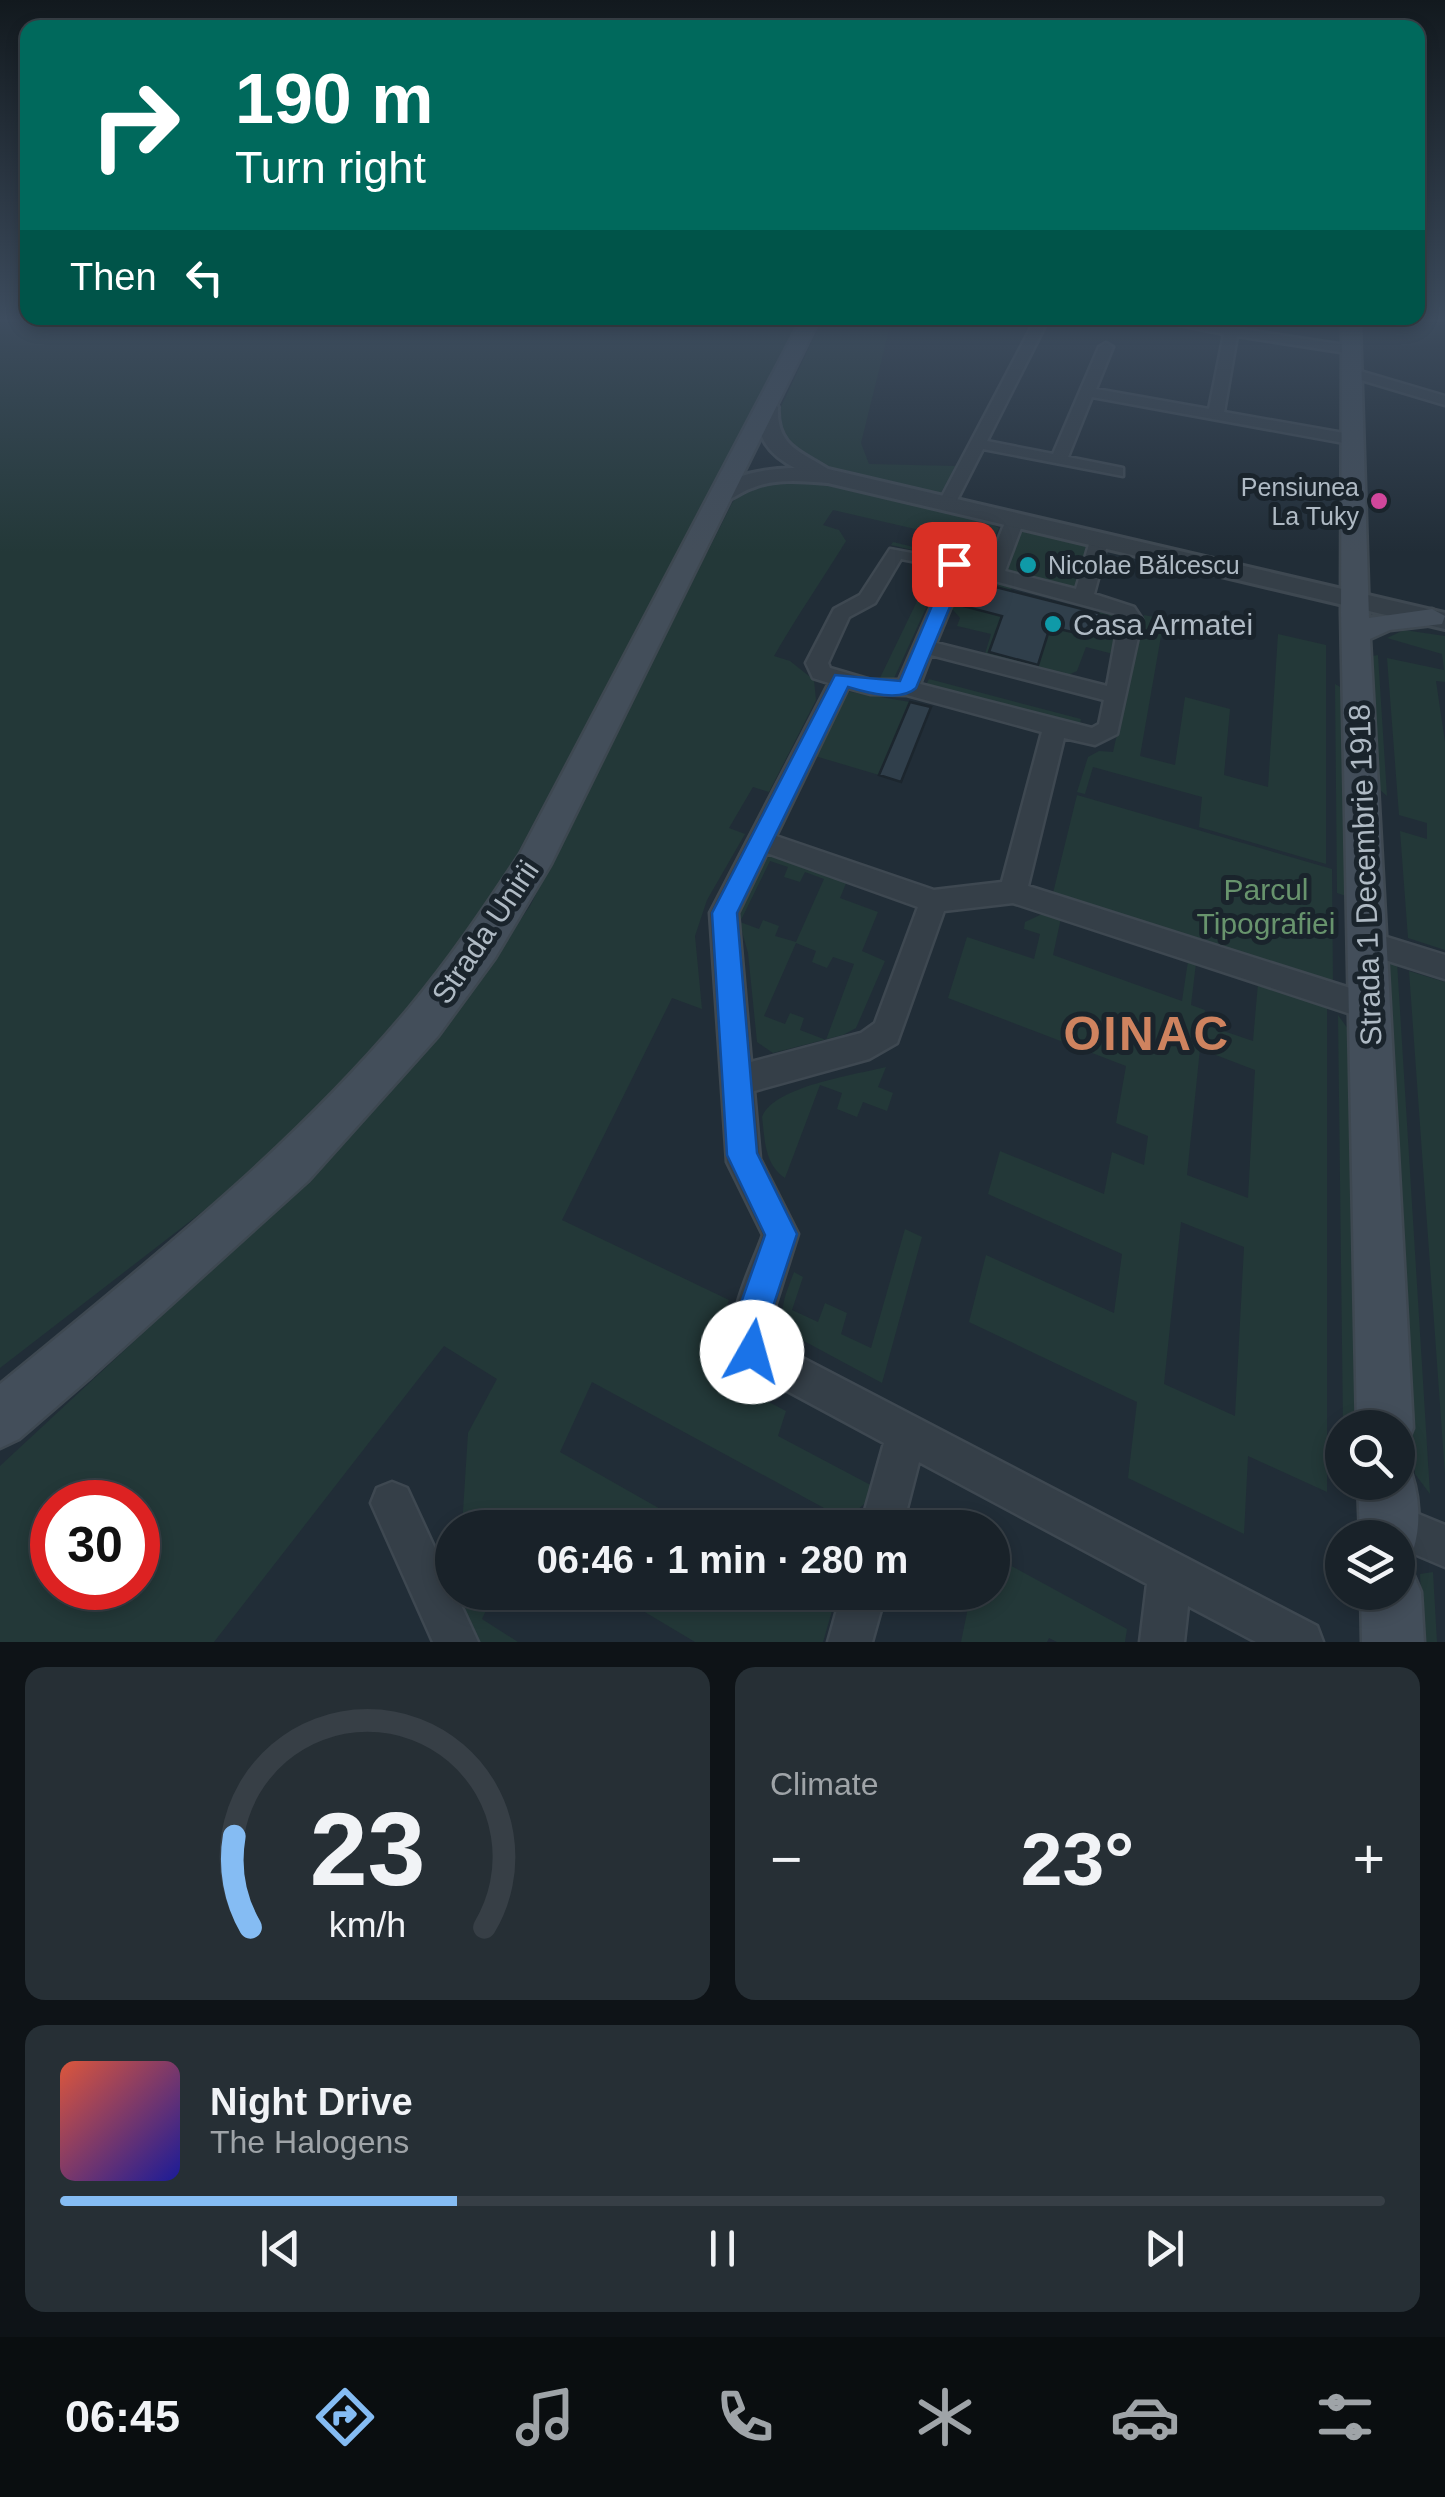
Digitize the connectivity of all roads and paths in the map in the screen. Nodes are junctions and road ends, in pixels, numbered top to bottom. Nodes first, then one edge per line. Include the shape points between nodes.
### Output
1 (772, 399) edge
2 (1002, 399) edge
3 (1084, 399) edge
4 (1124, 399) edge
5 (1219, 399) edge
6 (1354, 399) edge
7 (768, 407) junction
8 (1216, 415) junction
9 (1355, 440) junction
10 (980, 444) junction
11 (1059, 460) junction
12 (1117, 472) dead end
13 (828, 476) junction
14 (721, 496) junction
15 (947, 504) junction
16 (1015, 520) junction
17 (1099, 541) junction
18 (958, 566) junction
19 (993, 576) junction
20 (1083, 598) junction
21 (1355, 618) junction
22 (1439, 619) edge
23 (924, 646) junction
24 (842, 679) junction
25 (906, 688) junction
26 (1116, 696) junction
27 (1055, 728) junction
28 (761, 841) junction
29 (1013, 892) junction
30 (934, 901) junction
31 (1367, 943) junction
32 (1445, 967) edge
33 (1370, 1007) junction
34 (736, 1081) junction
35 (1384, 1410) edge
36 (0, 1420) edge
37 (906, 1435) junction
38 (392, 1503) dead end
39 (886, 1510) edge
40 (1388, 1514) edge
41 (1445, 1546) edge
42 (1169, 1575) junction
43 (859, 1610) edge
44 (1392, 1610) edge
45 (456, 1642) edge
46 (850, 1642) edge
47 (1162, 1642) edge
48 (1301, 1642) edge
49 (1393, 1642) edge

1 - 7 main road, Strada Unirii
2 - 10 street
3 - 11 street
4 - 8 street
5 - 8 street
6 - 9 main road, Strada 1 Decembrie 1918
7 - 13 street via 772,442
7 - 14 main road, Strada Unirii
8 - 9 street
9 - 21 main road, Strada 1 Decembrie 1918
10 - 11 street
10 - 15 street
11 - 12 street
13 - 14 street via 762,478
13 - 15 street
14 - 36 main road, Strada Unirii via 533,864 444,997 300,1156
15 - 16 street
16 - 17 street
16 - 19 street
17 - 20 street
17 - 21 street
18 - 19 street
18 - 23 street
18 - 24 street via 908,553 893,556 868,599 841,613 816,662 820,672
19 - 20 street
20 - 26 street via 1119,607 1132,619
21 - 22 main road
21 - 31 main road, Strada 1 Decembrie 1918
23 - 25 street
23 - 26 street
24 - 25 street
24 - 28 street
25 - 27 street
26 - 27 street via 1101,736
27 - 29 street
28 - 30 street
28 - 34 street via 724,913
29 - 30 street
29 - 33 street
30 - 34 street via 882,1038
31 - 32 street
31 - 33 main road, Strada 1 Decembrie 1918
33 - 35 main road, Strada 1 Decembrie 1918
34 - 37 street via 744,1162 781,1234 748,1331 749,1346 758,1358
37 - 39 street
37 - 42 street
38 - 45 street
40 - 41 street
42 - 47 street
42 - 48 street
43 - 46 street
44 - 49 main road

